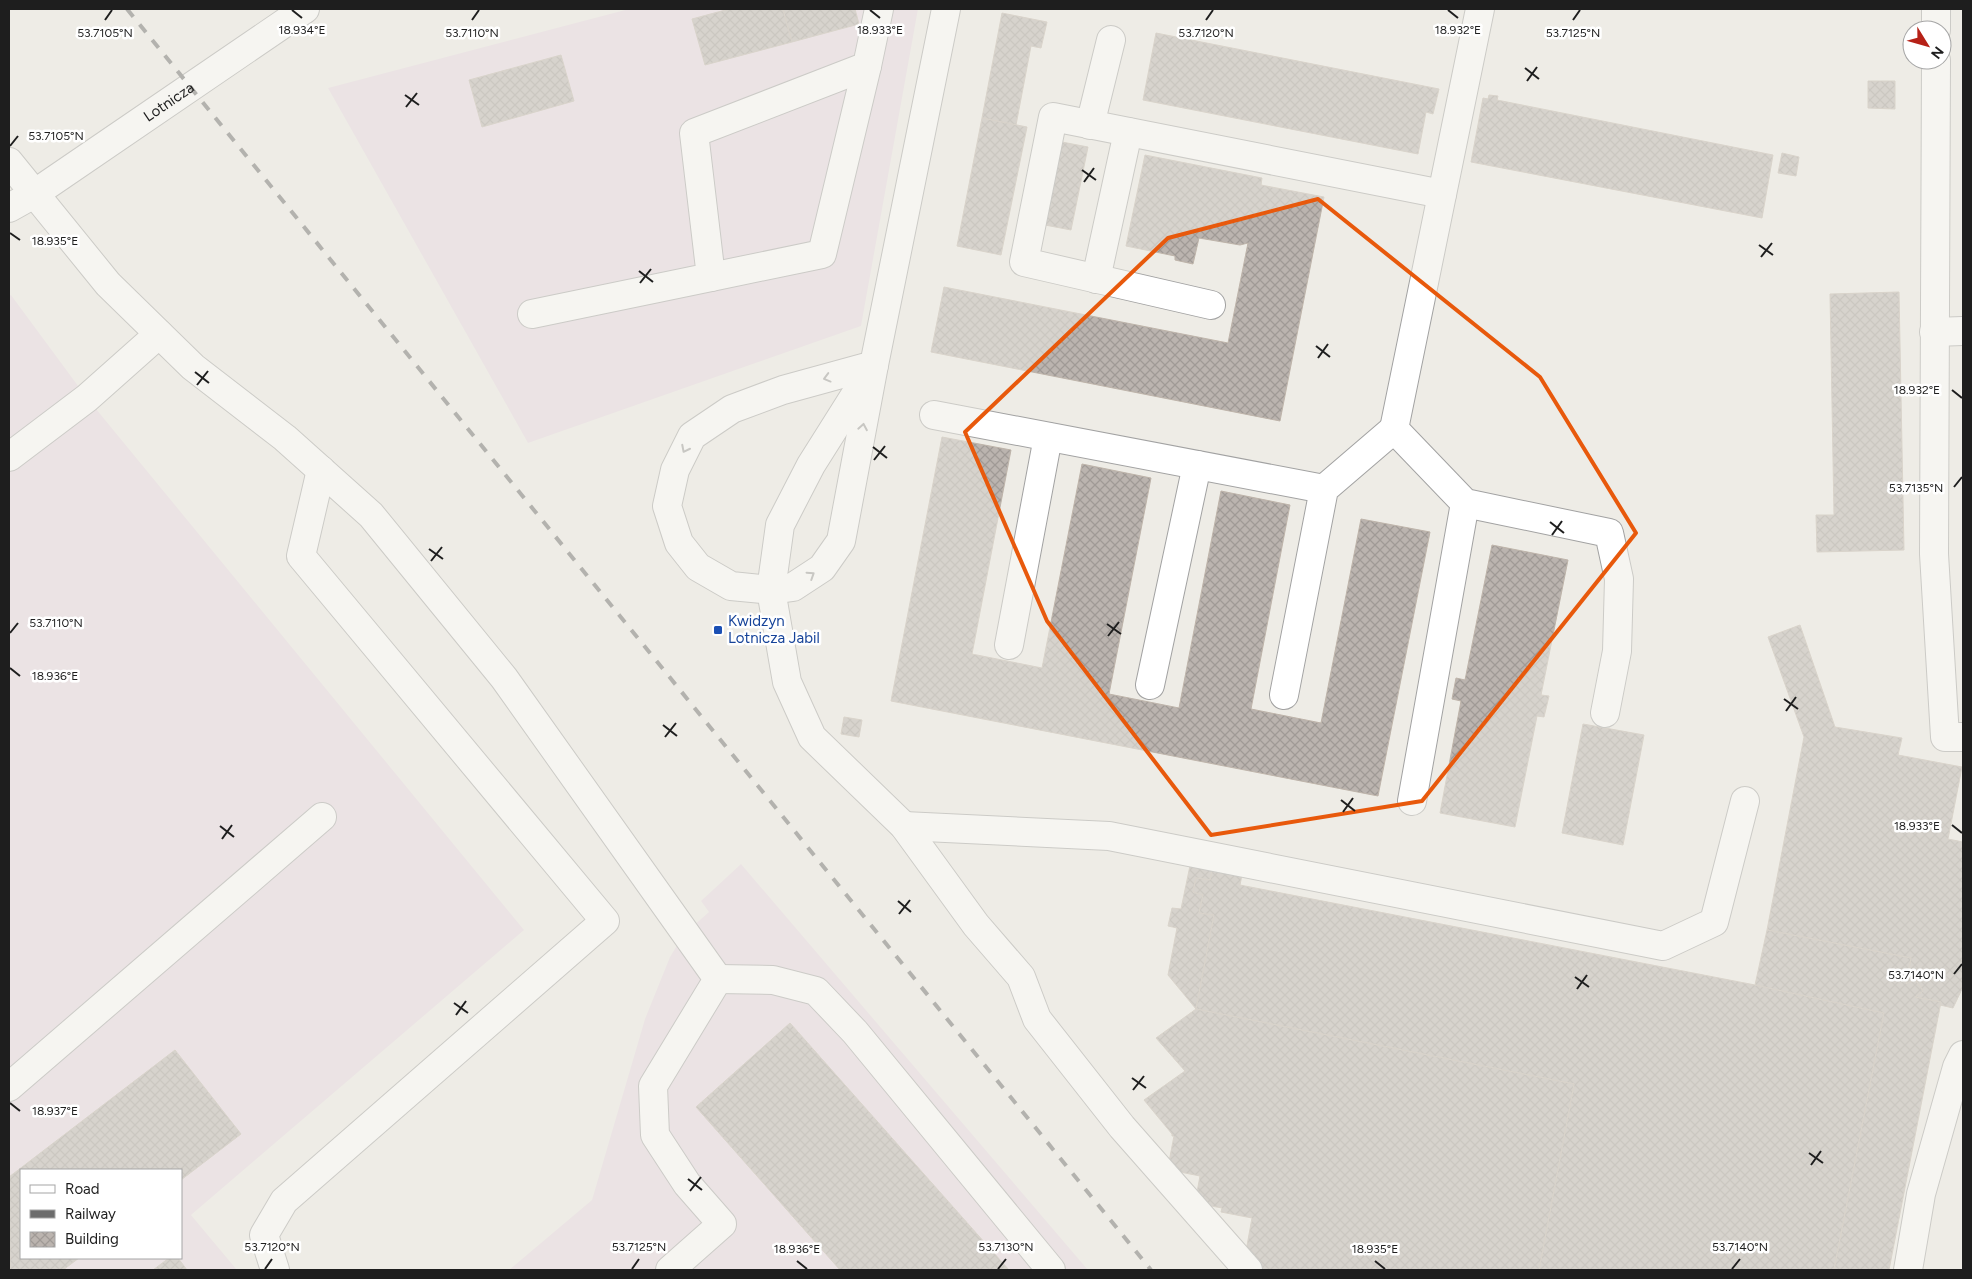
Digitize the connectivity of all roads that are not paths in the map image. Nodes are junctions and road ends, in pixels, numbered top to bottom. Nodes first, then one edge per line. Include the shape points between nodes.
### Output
1 (305, 9) edge
2 (879, 9) edge
3 (946, 9) edge
4 (1480, 9) edge
5 (1111, 40) dead end
6 (867, 66) junction
7 (1936, 70) edge
8 (1090, 125) junction
9 (1128, 132) junction
10 (9, 162) edge
11 (34, 194) junction
12 (1442, 194) junction
13 (9, 208) edge
14 (711, 277) junction
15 (1096, 279) junction
16 (1211, 305) dead end
17 (532, 314) dead end
18 (1963, 331) edge
19 (1934, 332) junction
20 (159, 334) junction
21 (874, 365) junction
22 (934, 415) dead end
23 (1394, 429) junction
24 (1048, 437) junction
25 (9, 457) edge
26 (1197, 465) junction
27 (321, 470) junction
28 (1324, 489) junction
29 (1465, 502) junction
30 (771, 590) junction
31 (1009, 644) dead end
32 (1150, 685) dead end
33 (1284, 694) dead end
34 (1605, 713) dead end
35 (1963, 737) edge
36 (1412, 801) dead end
37 (1745, 801) dead end
38 (322, 817) dead end
39 (904, 826) junction
40 (718, 979) junction
41 (1963, 1055) edge
42 (9, 1087) edge
43 (275, 1270) edge
44 (670, 1270) edge
45 (1052, 1270) edge
46 (1248, 1270) edge
47 (1908, 1270) edge

1 - 11 street, Lotnicza
2 - 6 street
3 - 21 street
4 - 12 street
5 - 8 street
6 - 14 street via 822,254
6 - 14 street via 694,133
7 - 19 street
8 - 9 street
8 - 15 street via 1053,117 1024,262
9 - 12 street
9 - 15 street
10 - 11 street
11 - 13 street, Lotnicza
11 - 20 street via 108,284
12 - 23 street
14 - 17 street
15 - 16 street
18 - 19 street
19 - 35 street via 1934,554 1945,737
20 - 25 street via 87,398
20 - 27 street via 193,367
21 - 30 street via 811,465 780,525
30 -> 21 street via 793,587 822,568 842,542
21 -> 30 street via 783,390 732,409 692,436 675,470 667,506 679,543 698,567 731,586
22 - 24 street
23 - 28 street
23 - 29 street
24 - 26 street
24 - 31 street
26 - 28 street
26 - 32 street
27 - 40 street via 371,515 504,678
27 - 43 street via 301,556 605,921 284,1200 264,1235
28 - 33 street
29 - 34 street via 1609,533 1619,579 1617,652
29 - 36 street
30 - 39 street via 786,682 812,737
37 - 39 street via 1714,922 1663,946 1109,836
38 - 42 street
39 - 46 street via 976,925 1022,978 1037,1019 1122,1127
40 - 44 street via 653,1086 655,1135 687,1184 722,1224
40 - 45 street via 773,980 816,992 855,1032
41 - 47 street via 1921,1194

